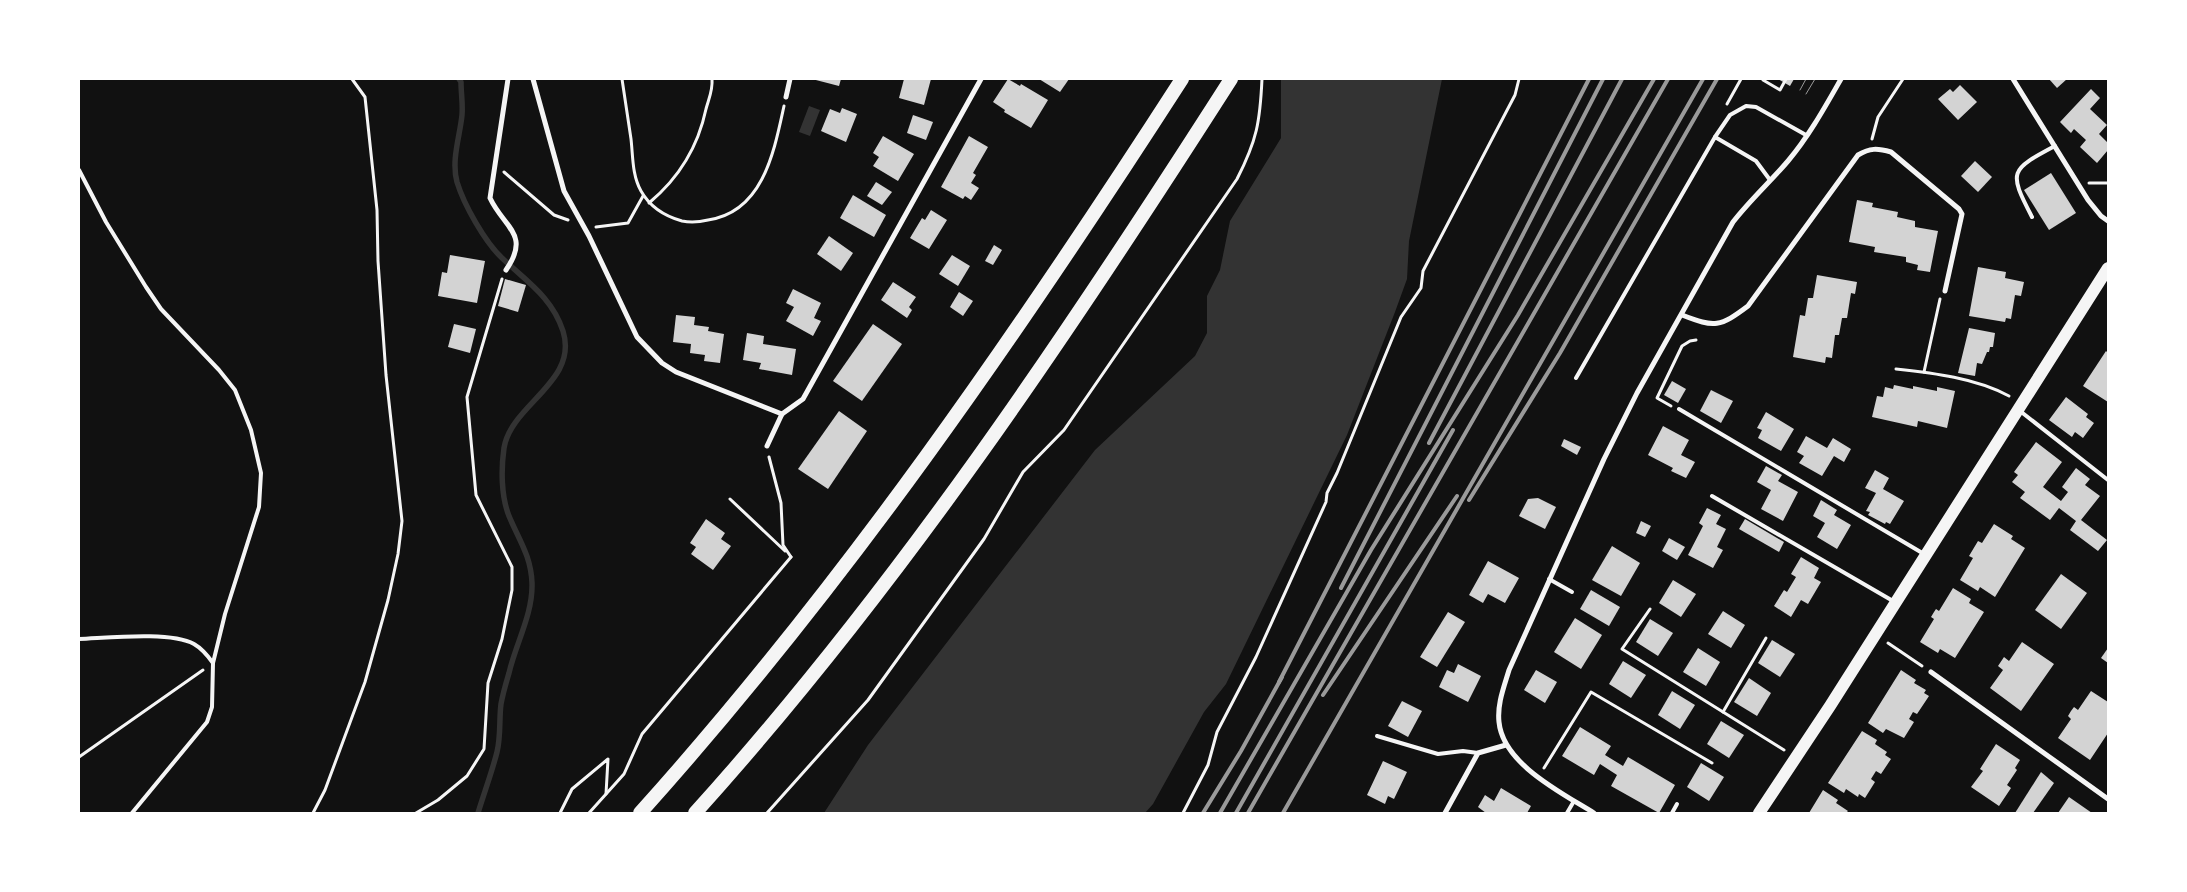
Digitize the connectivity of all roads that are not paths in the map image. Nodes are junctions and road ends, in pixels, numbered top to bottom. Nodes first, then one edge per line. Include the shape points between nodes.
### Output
1 (508, 79) edge
2 (533, 79) edge
3 (790, 79) edge
4 (981, 79) edge
5 (1182, 79) edge
6 (1231, 79) edge
7 (1840, 79) edge
8 (2013, 79) edge
9 (786, 97) road end
10 (1806, 135) junction
11 (1715, 137) junction
12 (2055, 146) junction
13 (79, 170) edge
14 (1770, 180) junction
15 (2032, 217) dead end
16 (2108, 221) edge
17 (2108, 268) edge
18 (506, 270) road end
19 (1945, 291) road end
20 (1682, 315) junction
21 (1576, 378) dead end
22 (2021, 407) junction
23 (1678, 409) dead end
24 (782, 414) junction
25 (767, 446) road end
26 (2108, 480) edge
27 (1712, 496) dead end
28 (1926, 555) junction
29 (1549, 579) junction
30 (1572, 592) dead end
31 (1895, 602) junction
32 (79, 639) edge
33 (214, 662) junction
34 (1931, 672) road end
35 (1377, 736) dead end
36 (1506, 745) junction
37 (1478, 753) junction
38 (1574, 800) junction
39 (2108, 800) edge
40 (1677, 804) dead end
41 (132, 813) edge
42 (640, 813) edge
43 (695, 813) edge
44 (1445, 813) edge
45 (1567, 813) edge
46 (1594, 813) edge
47 (1672, 813) edge
48 (1759, 813) edge

1 - 18 street via 490,188 495,209 508,224 517,243 517,251
2 - 24 street via 564,191 637,337 662,363 676,372
3 - 9 street
4 - 24 street via 803,399
5 - 42 highway via 1058,268 912,477 793,633
6 - 43 highway via 1104,275 957,486 825,659
7 - 10 street
8 - 12 street
10 - 11 lane via 1756,107 1746,106 1730,115
10 - 14 street
11 - 14 lane via 1756,161
11 - 21 lane
12 - 15 lane via 2022,164 2016,172 2017,189
12 - 16 street via 2088,200
13 - 33 lane via 146,288 161,309 235,390 251,430 261,473 259,507 225,614
14 - 20 street via 1733,222
17 - 22 main road
19 - 20 street via 1962,214 1891,152 1879,148 1858,155 1748,306 1728,320 1715,324 1705,324
20 - 29 street via 1638,393
22 - 26 lane
22 - 28 main road
23 - 28 lane
24 - 25 street
27 - 31 lane
28 - 31 main road
29 - 30 lane
29 - 36 street via 1509,670 1499,701 1499,724
31 - 48 main road
32 - 33 lane via 178,639 193,644
33 - 41 lane via 212,707 207,722
34 - 39 street
35 - 37 lane via 1438,754
36 - 37 street
36 - 38 street via 1522,765
37 - 44 street
38 - 45 lane
38 - 46 street
40 - 47 lane

